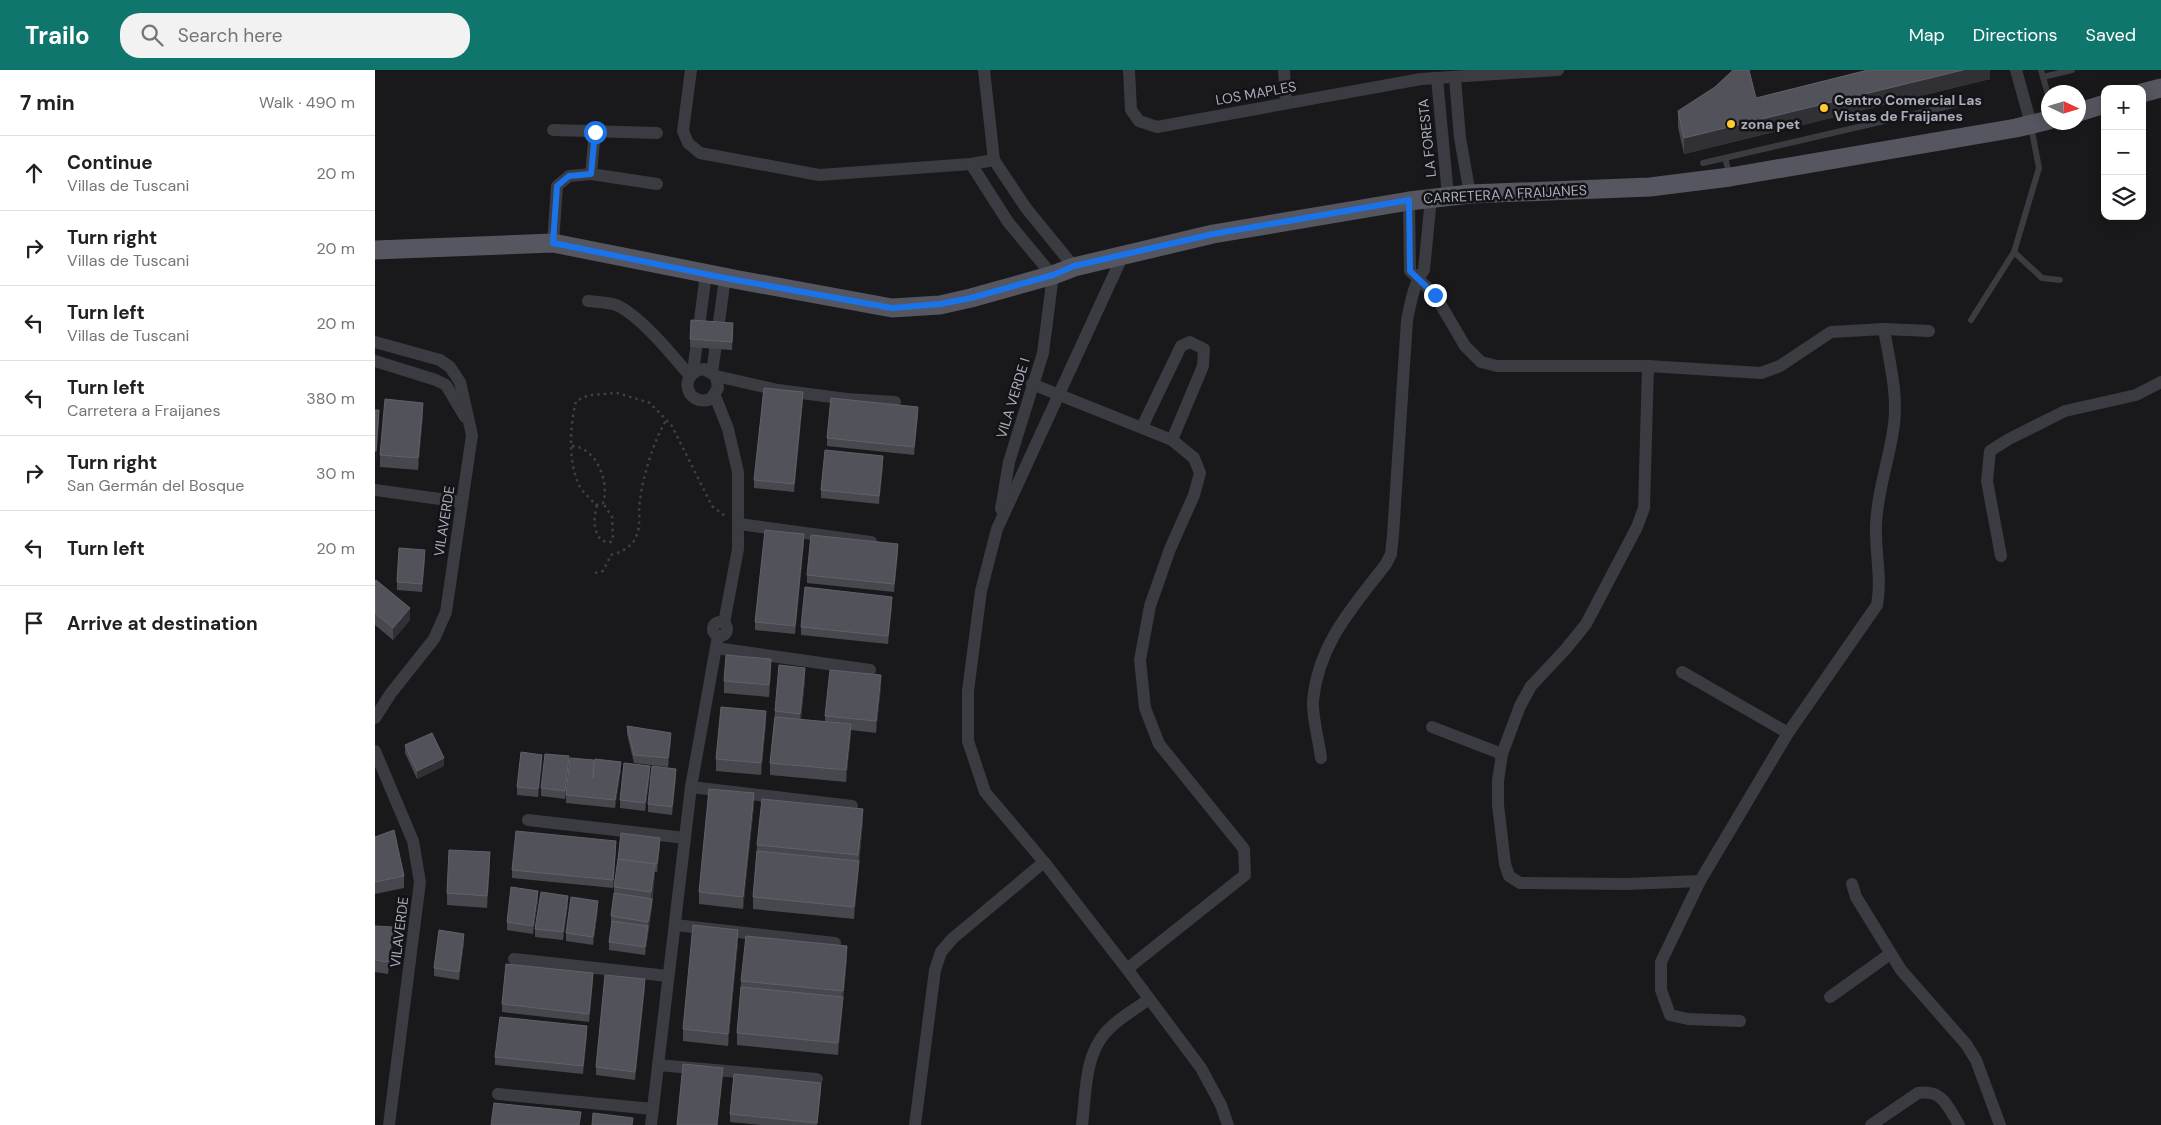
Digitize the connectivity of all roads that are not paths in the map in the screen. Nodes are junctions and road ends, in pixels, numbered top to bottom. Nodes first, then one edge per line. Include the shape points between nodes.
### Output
1 (691, 70) edge
2 (984, 70) edge
3 (1129, 70) edge
4 (1285, 70) edge
5 (1558, 70) edge
6 (2016, 70) edge
7 (2072, 70) edge
8 (2042, 73) edge
9 (1420, 74) edge
10 (1437, 78) junction
11 (1455, 78) junction
12 (2161, 88) edge
13 (2146, 92) edge
14 (1975, 100) dead end
15 (1286, 103) junction
16 (2101, 105) edge
17 (2086, 110) edge
18 (2040, 122) edge
19 (553, 130) dead end
20 (595, 132) junction
21 (657, 133) dead end
22 (1725, 158) junction
23 (993, 160) junction
24 (1703, 163) dead end
25 (971, 164) junction
26 (591, 174) junction
27 (1730, 177) junction
28 (657, 184) dead end
29 (1470, 194) junction
30 (1440, 197) junction
31 (1409, 200) junction
32 (553, 243) junction
33 (375, 250) edge
34 (2014, 252) junction
35 (1123, 255) junction
36 (1074, 266) junction
37 (706, 274) junction
38 (1052, 275) junction
39 (725, 278) junction
40 (1418, 279) junction
41 (2060, 280) dead end
42 (588, 301) dead end
43 (1971, 320) dead end
44 (1884, 329) junction
45 (1929, 331) dead end
46 (375, 342) edge
47 (375, 361) edge
48 (1648, 366) junction
49 (692, 374) junction
50 (714, 374) junction
51 (2161, 382) edge
52 (1032, 384) junction
53 (1057, 395) junction
54 (715, 396) junction
55 (895, 402) dead end
56 (471, 426) junction
57 (1142, 427) junction
58 (1172, 440) junction
59 (375, 490) edge
60 (461, 502) junction
61 (739, 520) junction
62 (997, 529) junction
63 (886, 544) edge
64 (2001, 556) dead end
65 (717, 642) junction
66 (870, 670) dead end
67 (1682, 672) dead end
68 (375, 718) edge
69 (1432, 727) dead end
70 (1788, 733) junction
71 (375, 751) edge
72 (1502, 754) junction
73 (1321, 758) dead end
74 (691, 787) junction
75 (852, 806) edge
76 (528, 820) dead end
77 (685, 838) junction
78 (1044, 862) junction
79 (1700, 881) junction
80 (1852, 884) dead end
81 (675, 925) junction
82 (835, 943) edge
83 (1890, 954) junction
84 (513, 959) dead end
85 (1127, 969) junction
86 (669, 976) junction
87 (1831, 997) dead end
88 (1149, 999) junction
89 (1740, 1021) dead end
90 (658, 1065) junction
91 (817, 1079) dead end
92 (498, 1094) dead end
93 (653, 1109) junction
94 (389, 1125) edge
95 (651, 1125) edge
96 (915, 1125) edge
97 (1082, 1125) edge
98 (1228, 1125) edge
99 (1871, 1125) edge
100 (1959, 1125) edge
101 (2000, 1125) edge

1 - 25 street via 683,131 688,143 700,153 819,175
2 - 23 street
3 - 15 street, LOS MAPLES via 1131,110 1139,122 1157,127
4 - 15 street
5 - 11 street, LOS MAPLES
6 - 18 street
7 - 8 lane
9 - 10 street, LOS MAPLES
9 - 15 street, LOS MAPLES
10 - 11 street, LOS MAPLES
10 - 30 street, LA FORESTA
11 - 29 street via 1460,138
12 - 13 main road
14 - 22 lane
16 - 17 main road
18 - 27 main road, CARRETERA A FRAIJANES
18 - 34 lane via 2039,168
19 - 20 street
20 - 21 street
20 - 26 street
22 - 24 lane
22 - 27 lane
23 - 25 street
23 - 36 street via 1026,208
25 - 38 street via 1008,222
26 - 28 street
26 - 32 street via 569,176 557,186
27 - 29 main road, CARRETERA A FRAIJANES via 1650,187
29 - 30 main road, CARRETERA A FRAIJANES
30 - 31 main road, CARRETERA A FRAIJANES
30 - 40 street, LA FORESTA via 1424,270
31 - 35 main road, CARRETERA A FRAIJANES via 1213,234
31 - 40 street via 1410,271
32 - 33 main road, CARRETERA A FRAIJANES
32 - 37 main road, CARRETERA A FRAIJANES
34 - 41 lane via 2042,278
34 - 43 lane
35 - 36 main road, CARRETERA A FRAIJANES
35 - 53 street
36 - 38 main road, CARRETERA A FRAIJANES
37 - 39 main road, CARRETERA A FRAIJANES
37 - 49 street
38 - 39 main road, CARRETERA A FRAIJANES via 971,298 892,308
38 - 52 street, VILA VERDE I via 1043,353
39 - 50 street
40 - 48 street via 1435,295 1465,346 1481,362 1497,366
40 - 73 street, LA FORESTA via 1407,320 1391,554 1337,627 1321,658 1313,702
42 - 49 street via 616,305 633,316
44 - 45 street
44 - 48 street via 1831,332 1780,366 1761,373
44 - 70 street via 1894,421 1876,526 1881,588 1877,605
46 - 56 street, VILAVERDE via 429,356 450,367 460,382
47 - 56 street via 446,385
48 - 72 street via 1644,508 1637,527 1585,624 1531,686
49 - 50 street via 704,370
49 - 54 street via 687,386 691,396 701,401
50 - 54 street via 719,384
50 - 55 street via 799,393
51 - 64 street via 2136,395 2065,411 1990,451 1987,481
52 - 53 street
52 - 62 street, VILA VERDE I via 1009,462
53 - 57 street
53 - 62 street
54 - 61 street via 728,429 738,472
56 - 60 street, VILAVERDE
57 - 58 street
57 - 58 street via 1181,346 1189,342 1204,350 1203,366
58 - 85 street via 1194,458 1200,473 1150,606 1140,660 1145,708 1159,744 1244,849 1245,875
59 - 60 street
60 - 68 street, VILAVERDE via 446,612 434,639
61 - 63 street
61 - 65 street via 738,549 725,623 727,632
62 - 78 street via 981,592 968,691 968,741 985,792
65 - 66 street
65 - 74 street
67 - 70 street
69 - 72 street
70 - 79 street
71 - 94 street, VILAVERDE via 413,841 420,882
72 - 79 street via 1498,806 1509,876 1520,883
74 - 75 street
74 - 77 street
76 - 77 street
77 - 81 street
78 - 85 street
78 - 96 street via 952,939 941,952 935,970
79 - 89 street via 1661,962 1661,990 1670,1015
80 - 83 street via 1856,897
81 - 82 street
81 - 86 street
83 - 87 street
83 - 101 street via 1967,1044
84 - 86 street
85 - 88 street
86 - 90 street
88 - 97 street via 1106,1031 1095,1049
88 - 98 street via 1201,1068
90 - 91 street
90 - 93 street
92 - 93 street
93 - 95 street
99 - 100 street via 1918,1093 1927,1092 1943,1099

